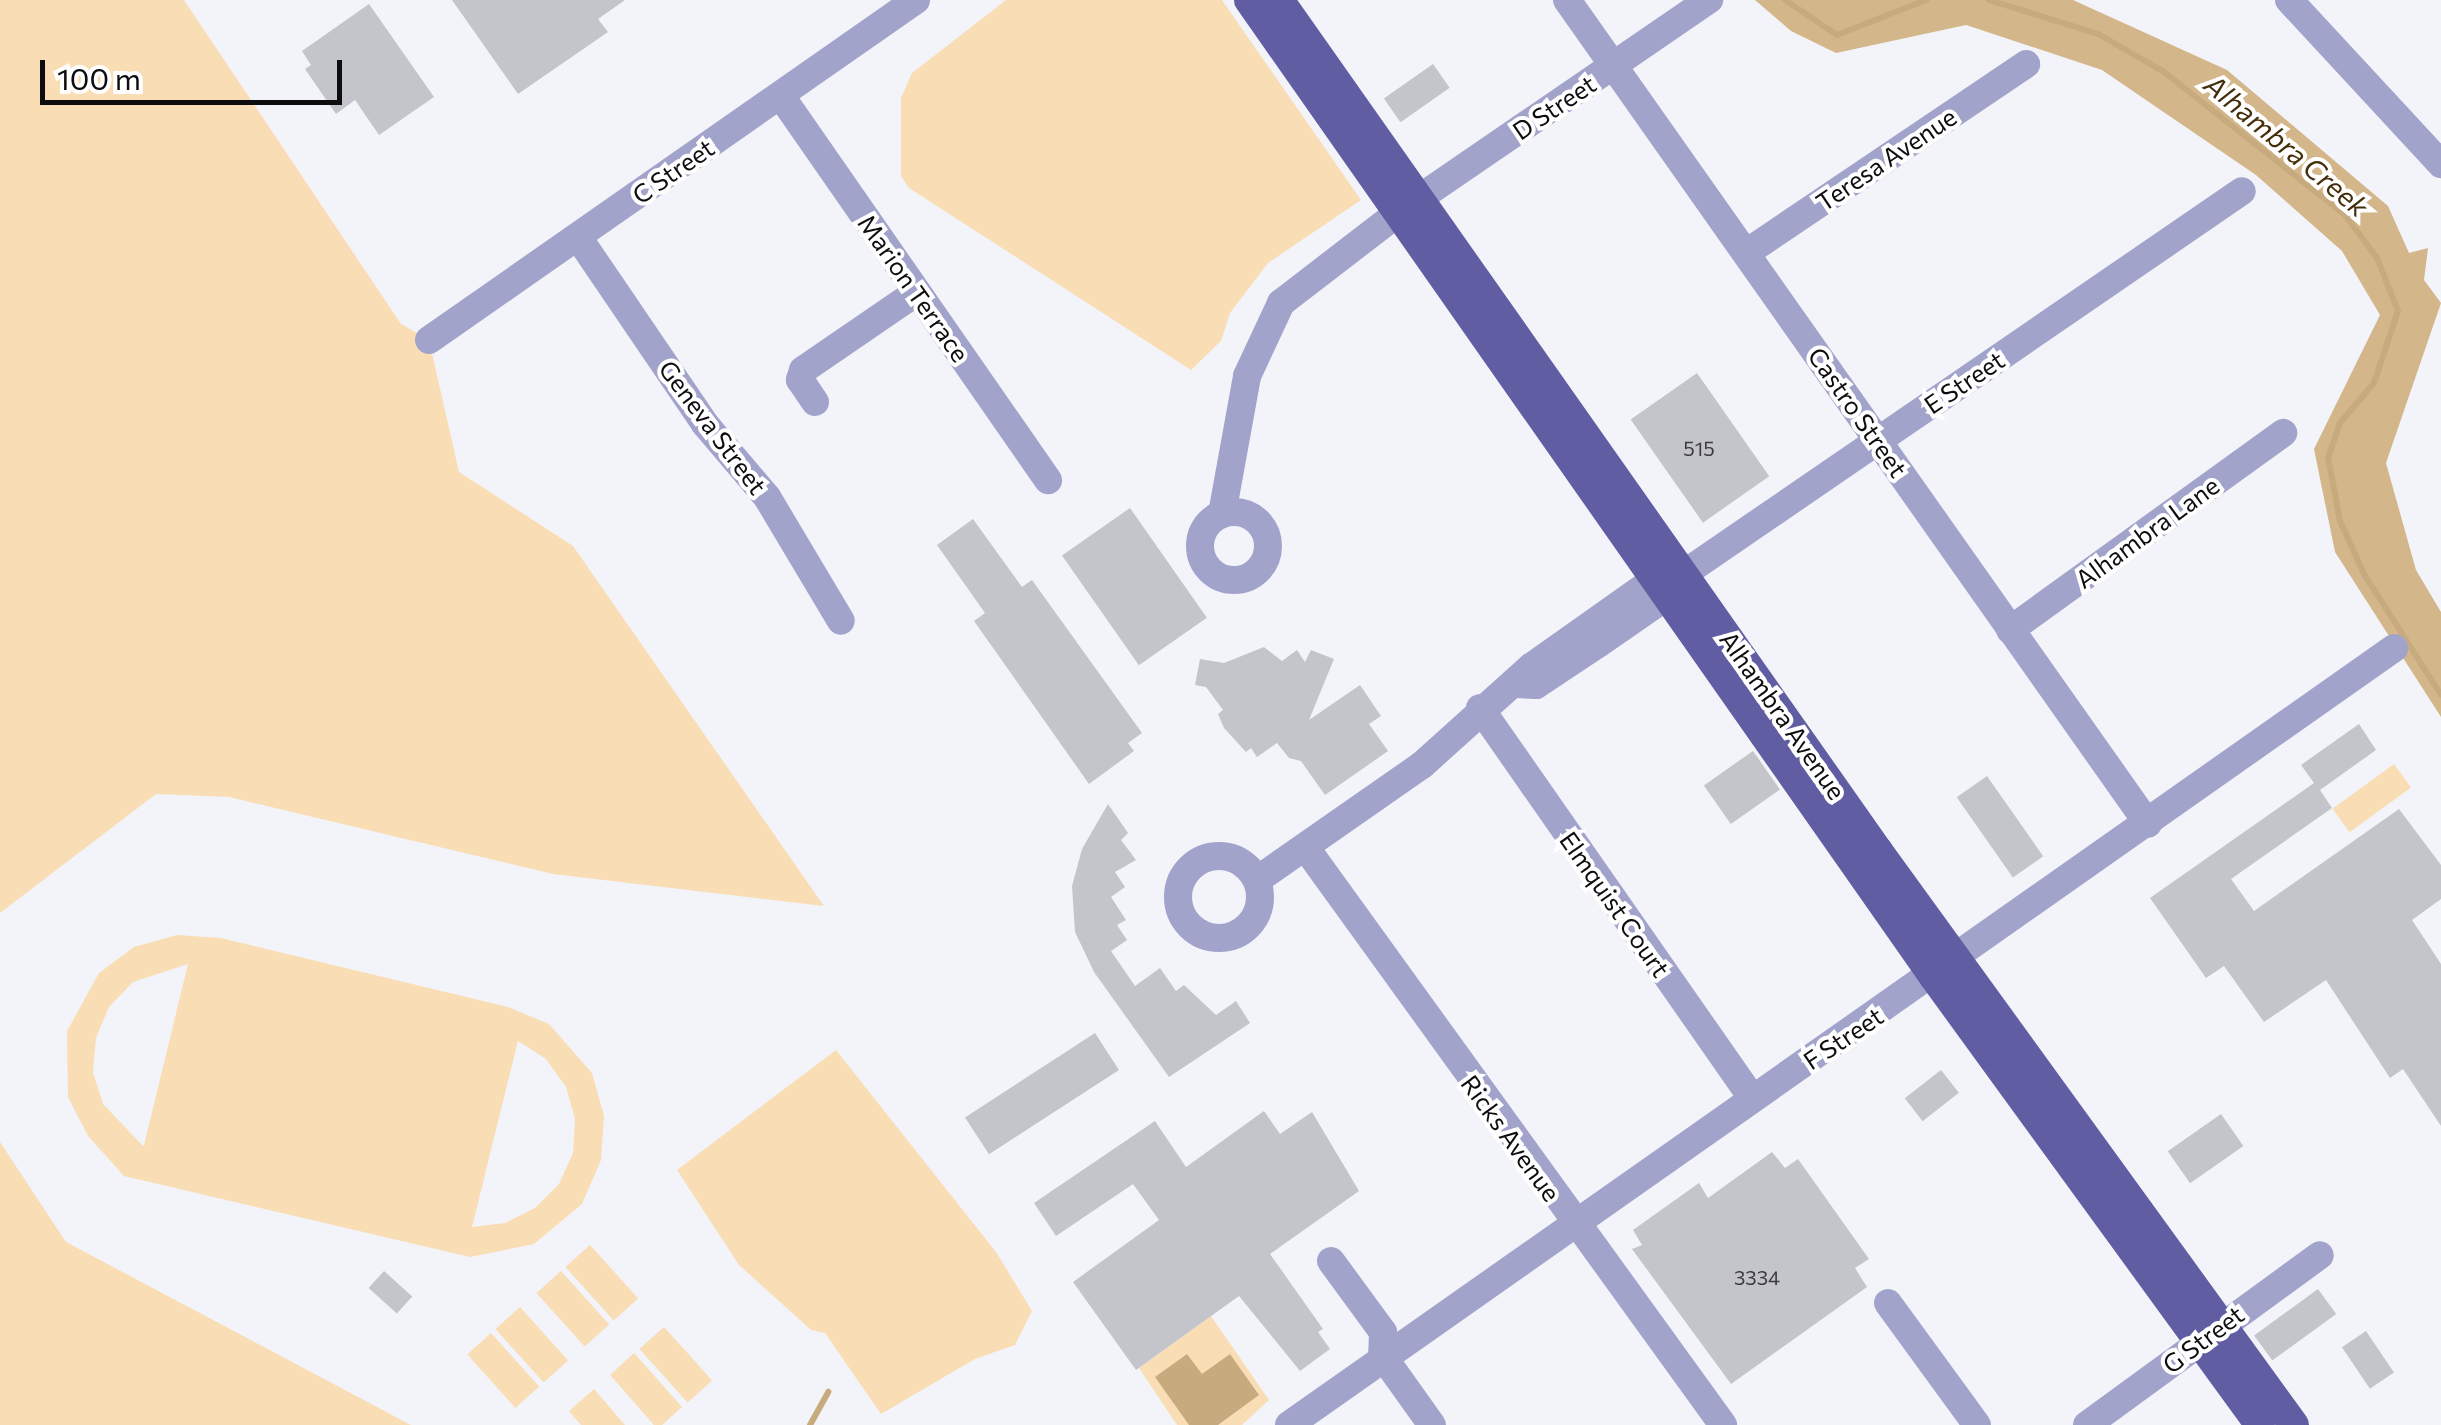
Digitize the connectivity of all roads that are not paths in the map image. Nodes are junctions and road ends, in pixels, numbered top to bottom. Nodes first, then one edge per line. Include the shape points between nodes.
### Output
1 (916, 0) edge
2 (1249, 0) edge
3 (1278, 0) edge
4 (1567, 0) edge
5 (1709, 0) edge
6 (2296, 3) edge
7 (2026, 64) dead end
8 (1614, 66) junction
9 (780, 96) junction
10 (2441, 164) edge
11 (2242, 191) dead end
12 (1410, 205) junction
13 (578, 237) junction
14 (1746, 253) junction
15 (917, 292) junction
16 (428, 340) dead end
17 (816, 402) dead end
18 (2283, 434) dead end
19 (1878, 440) junction
20 (1048, 480) dead end
21 (1222, 514) dead end
22 (1668, 583) junction
23 (841, 621) dead end
24 (2010, 630) junction
25 (2394, 648) dead end
26 (1480, 708) junction
27 (2148, 824) junction
28 (1306, 848) junction
29 (1257, 880) dead end
30 (1959, 957) junction
31 (1934, 977) junction
32 (1752, 1098) junction
33 (1574, 1226) junction
34 (2320, 1255) dead end
35 (1331, 1260) dead end
36 (1888, 1303) dead end
37 (2209, 1334) junction
38 (1382, 1355) junction
39 (1289, 1425) edge
40 (1432, 1425) edge
41 (1722, 1425) edge
42 (1977, 1425) edge
43 (2087, 1425) edge
44 (2260, 1425) edge
45 (2294, 1425) edge

1 - 9 street, C Street
2 - 12 main road, Alhambra Avenue
3 - 12 main road, Alhambra Avenue
4 - 8 street, Castro Street
5 - 8 street, D Street
6 - 10 street
7 - 14 street, Teresa Avenue
8 - 12 street, D Street
8 - 14 street, Castro Street
9 - 13 street, C Street
9 - 15 street, Marion Terrace
11 - 19 street, E Street
12 - 21 street, D Street via 1306,281 1266,327 1229,452
12 - 22 main road, Alhambra Avenue
13 - 16 street, C Street
13 - 23 street, Geneva Street via 705,424 766,497
14 - 19 street, Castro Street
15 - 17 street via 803,370 800,380
15 - 20 street, Marion Terrace
18 - 24 street, Alhambra Lane
19 - 22 street, E Street
19 - 24 street, Castro Street
22 - 26 street, E Street via 1536,685 1517,684
22 - 30 main road, Alhambra Avenue
22 - 31 main road, Alhambra Avenue
24 - 27 street, Castro Street
25 - 27 street, F Street
26 - 28 street, E Street via 1422,765
26 - 32 street, Elmquist Court
27 - 30 street, F Street
28 - 29 street, E Street
28 - 33 street, Ricks Avenue
30 - 31 street, F Street
30 - 37 main road, Alhambra Avenue
31 - 32 street, F Street
31 - 37 main road, Alhambra Avenue
32 - 33 street, F Street
33 - 38 street, F Street
33 - 41 street, Ricks Avenue
34 - 37 street, G Street
35 - 38 street via 1383,1332
36 - 42 street
37 - 43 street, G Street
37 - 44 main road, Alhambra Avenue
37 - 45 main road, Alhambra Avenue
38 - 39 street, F Street
38 - 40 street

